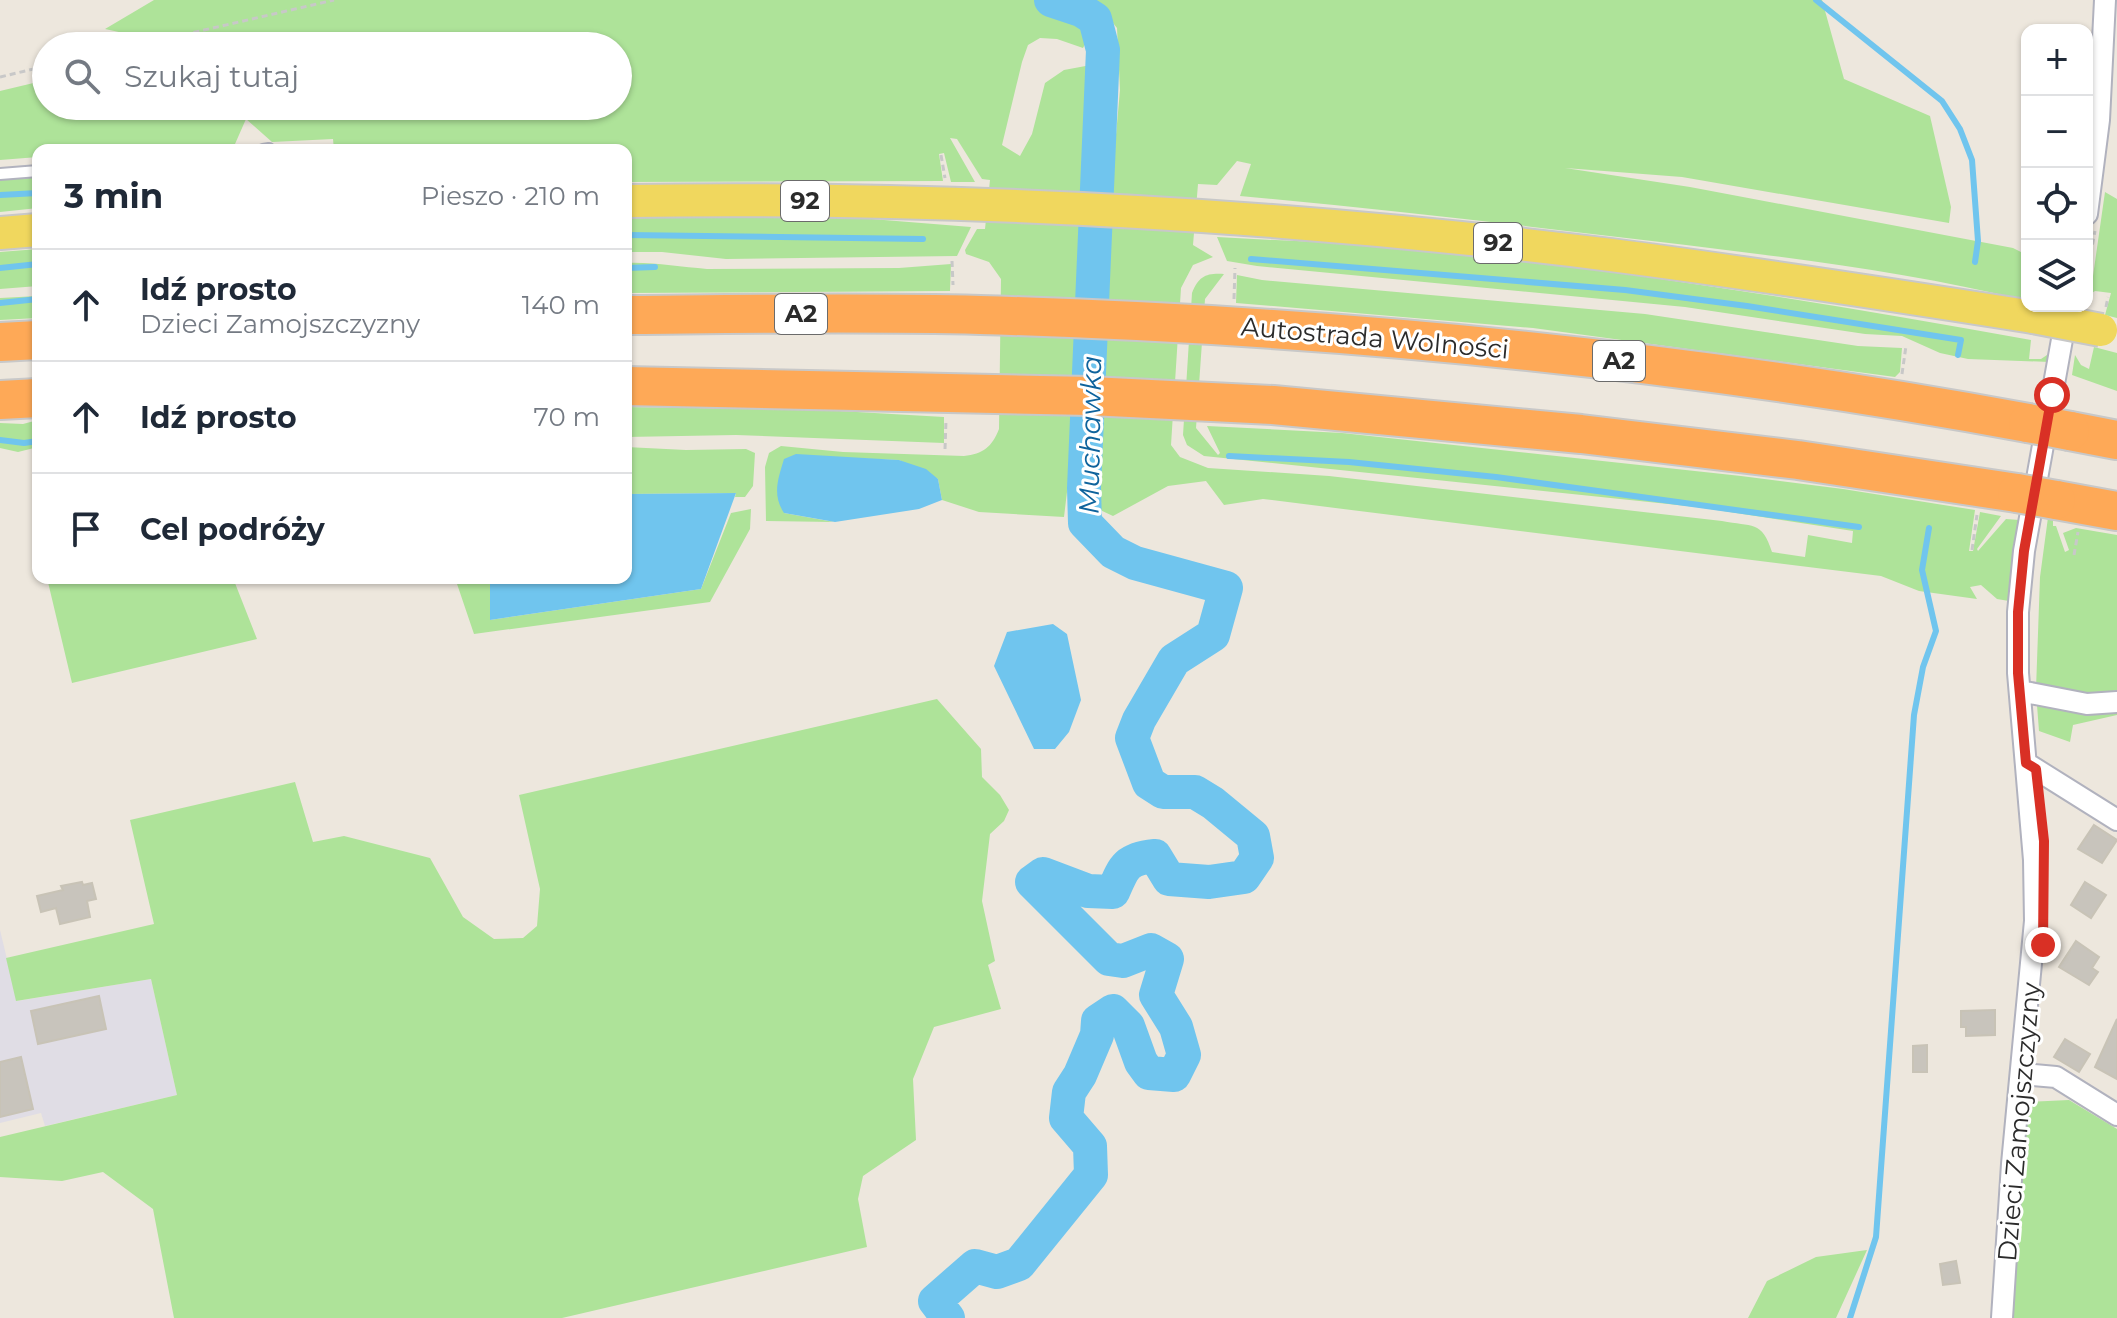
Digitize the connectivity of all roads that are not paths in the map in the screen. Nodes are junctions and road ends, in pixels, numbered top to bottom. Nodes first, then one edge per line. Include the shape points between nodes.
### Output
1 (2105, 0) edge
2 (2093, 168) edge
3 (32, 171) edge
4 (0, 174) edge
5 (632, 201) edge
6 (32, 230) edge
7 (0, 233) edge
8 (2067, 312) edge
9 (632, 315) edge
10 (2109, 332) edge
11 (32, 340) edge
12 (0, 342) edge
13 (632, 386) edge
14 (32, 398) edge
15 (0, 400) edge
16 (2117, 440) edge
17 (2117, 511) edge
18 (2020, 691) junction
19 (2117, 702) edge
20 (2026, 763) junction
21 (2117, 820) edge
22 (2022, 1074) junction
23 (2117, 1115) edge
24 (2002, 1318) edge

1 - 2 street
3 - 4 lane
5 - 10 main road, 92, bridge via 742,199 1211,217 1609,255 1875,291
6 - 7 main road
8 - 18 street, Dzieci Zamojszczyzny via 2021,578
9 - 16 highway, Autostrada Wolności / A2, bridge via 965,305 1364,335 1628,362 1844,392
11 - 12 highway
13 - 17 highway, bridge via 1198,400 1581,434 1798,460
14 - 15 highway
18 - 19 street via 2087,704
18 - 20 street, Dzieci Zamojszczyzny
20 - 21 street
20 - 22 street, Dzieci Zamojszczyzny via 2035,921
22 - 23 street via 2056,1077
22 - 24 street, Dzieci Zamojszczyzny

